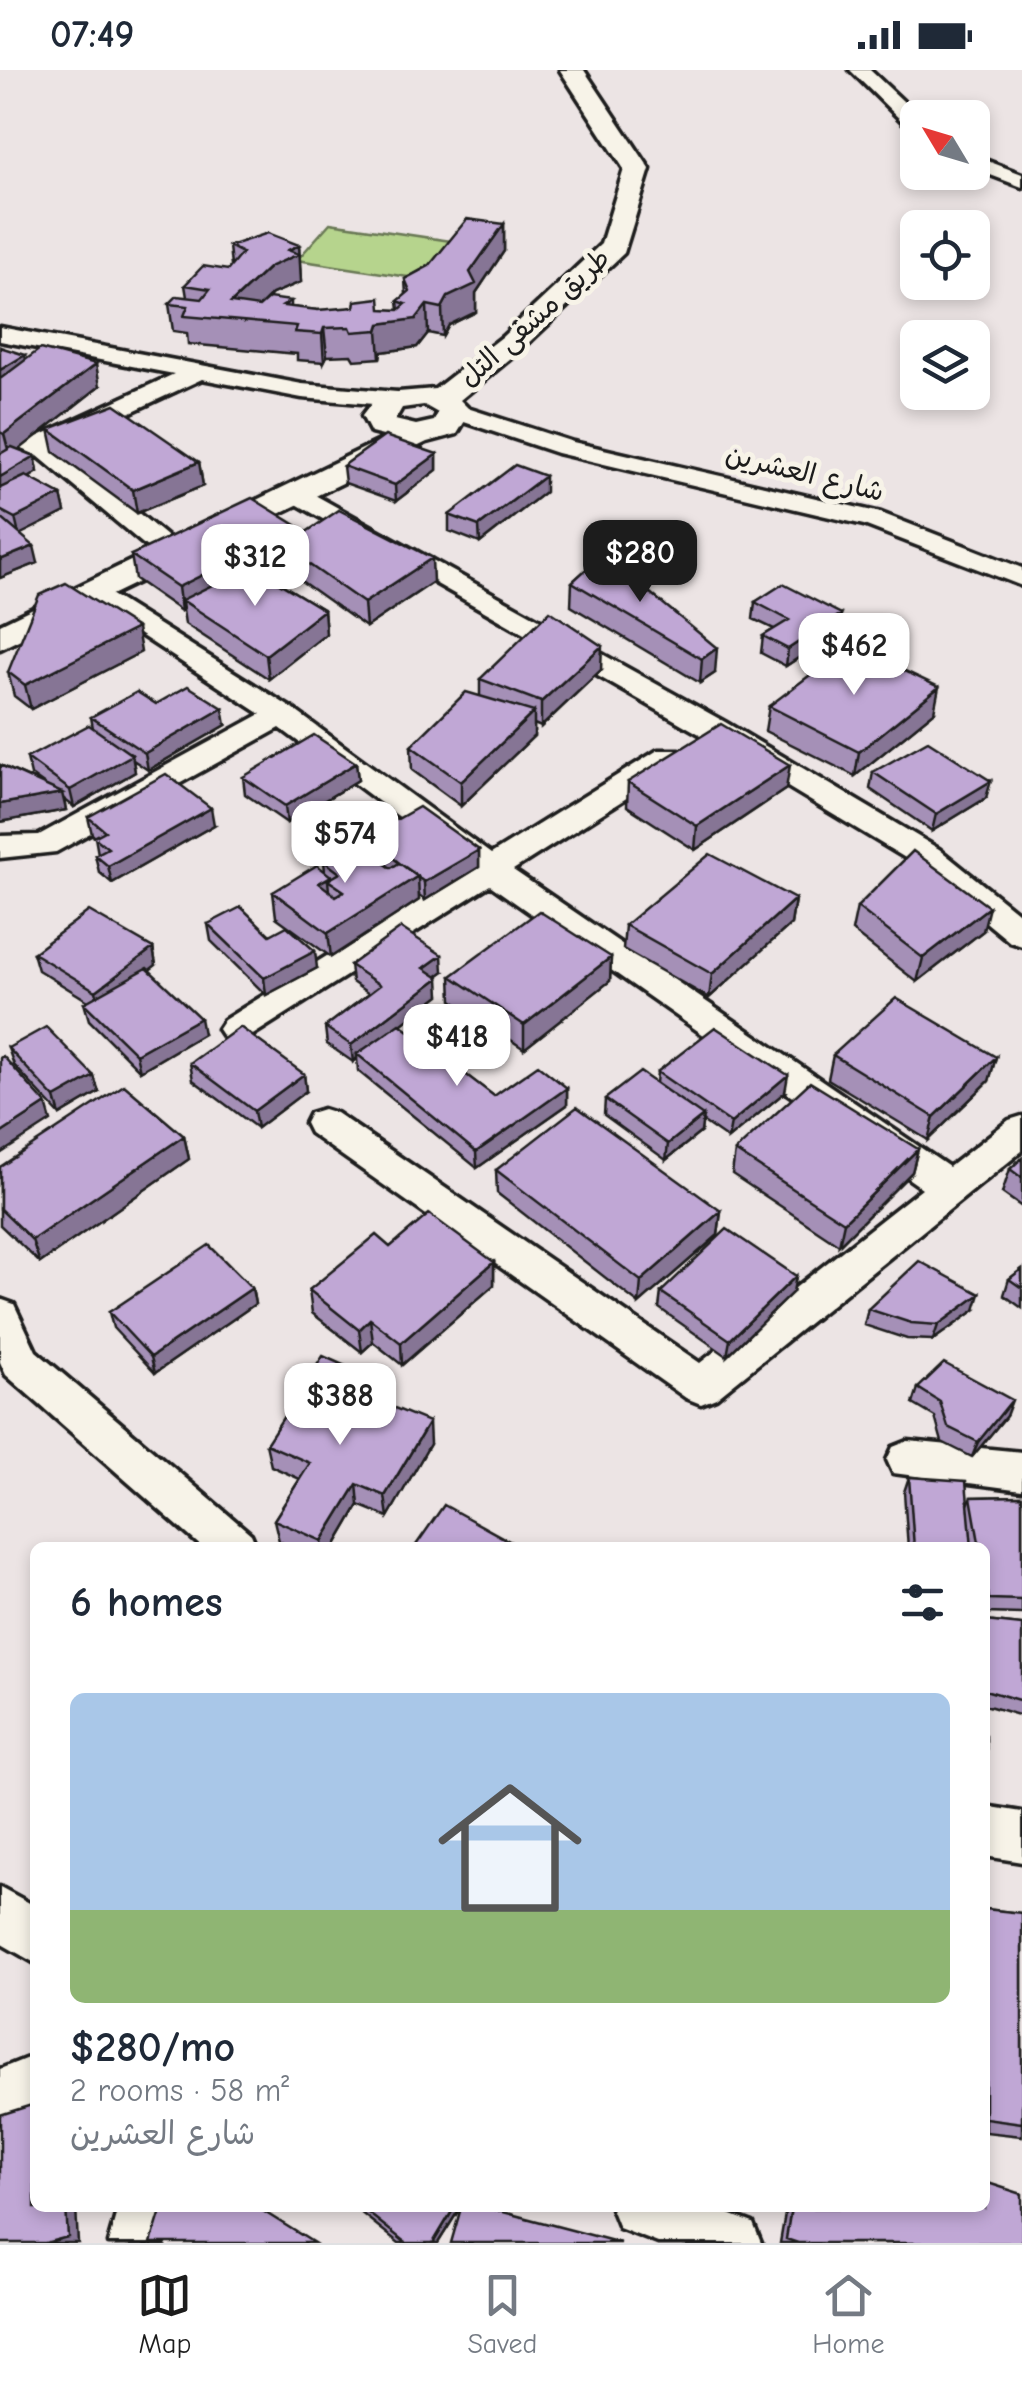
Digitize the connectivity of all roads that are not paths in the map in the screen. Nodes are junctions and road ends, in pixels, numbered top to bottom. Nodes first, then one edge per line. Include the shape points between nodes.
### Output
1 (572, 70) edge
2 (859, 70) edge
3 (900, 106) edge
4 (990, 169) edge
5 (1022, 181) edge
6 (0, 334) edge
7 (200, 370) junction
8 (385, 413) junction
9 (436, 420) junction
10 (41, 445) junction
11 (0, 464) edge
12 (295, 492) junction
13 (158, 542) junction
14 (1022, 578) edge
15 (94, 592) junction
16 (1, 635) edge
17 (282, 715) junction
18 (714, 729) junction
19 (0, 847) edge
20 (490, 870) junction
21 (1022, 934) edge
22 (236, 1029) edge
23 (323, 1123) dead end
24 (1022, 1130) edge
25 (950, 1188) junction
26 (0, 1316) edge
27 (908, 1460) dead end
28 (1022, 1470) edge
29 (227, 1542) edge
30 (990, 1832) edge
31 (1022, 1837) edge
32 (0, 1912) edge
33 (30, 1933) edge
34 (30, 2084) edge
35 (0, 2096) edge
36 (145, 2212) edge
37 (650, 2212) edge
38 (136, 2243) edge
39 (733, 2243) edge

1 - 9 street, طريق مشفى التل via 637,169 614,246
2 - 3 street
4 - 5 street
6 - 7 street
7 - 8 street
7 - 10 street
8 - 9 street
8 - 9 street
8 - 13 street, طريق مشفى التل
9 - 12 street, طريق مشفى التل
9 - 14 street, شارع العشرين via 872,519
10 - 11 street
10 - 13 street
12 - 15 street, طريق مشفى التل
12 - 18 street
13 - 16 street, طريق مشفى التل
15 - 16 street, طريق مشفى التل
15 - 17 street
17 - 19 street via 45,844
17 - 20 street
18 - 20 street
18 - 21 street via 928,857
20 - 22 street
20 - 25 street
23 - 25 street via 702,1386
24 - 25 street
26 - 29 street via 21,1363
27 - 28 street
30 - 31 street
32 - 33 street
34 - 35 street
36 - 38 street
37 - 39 street

